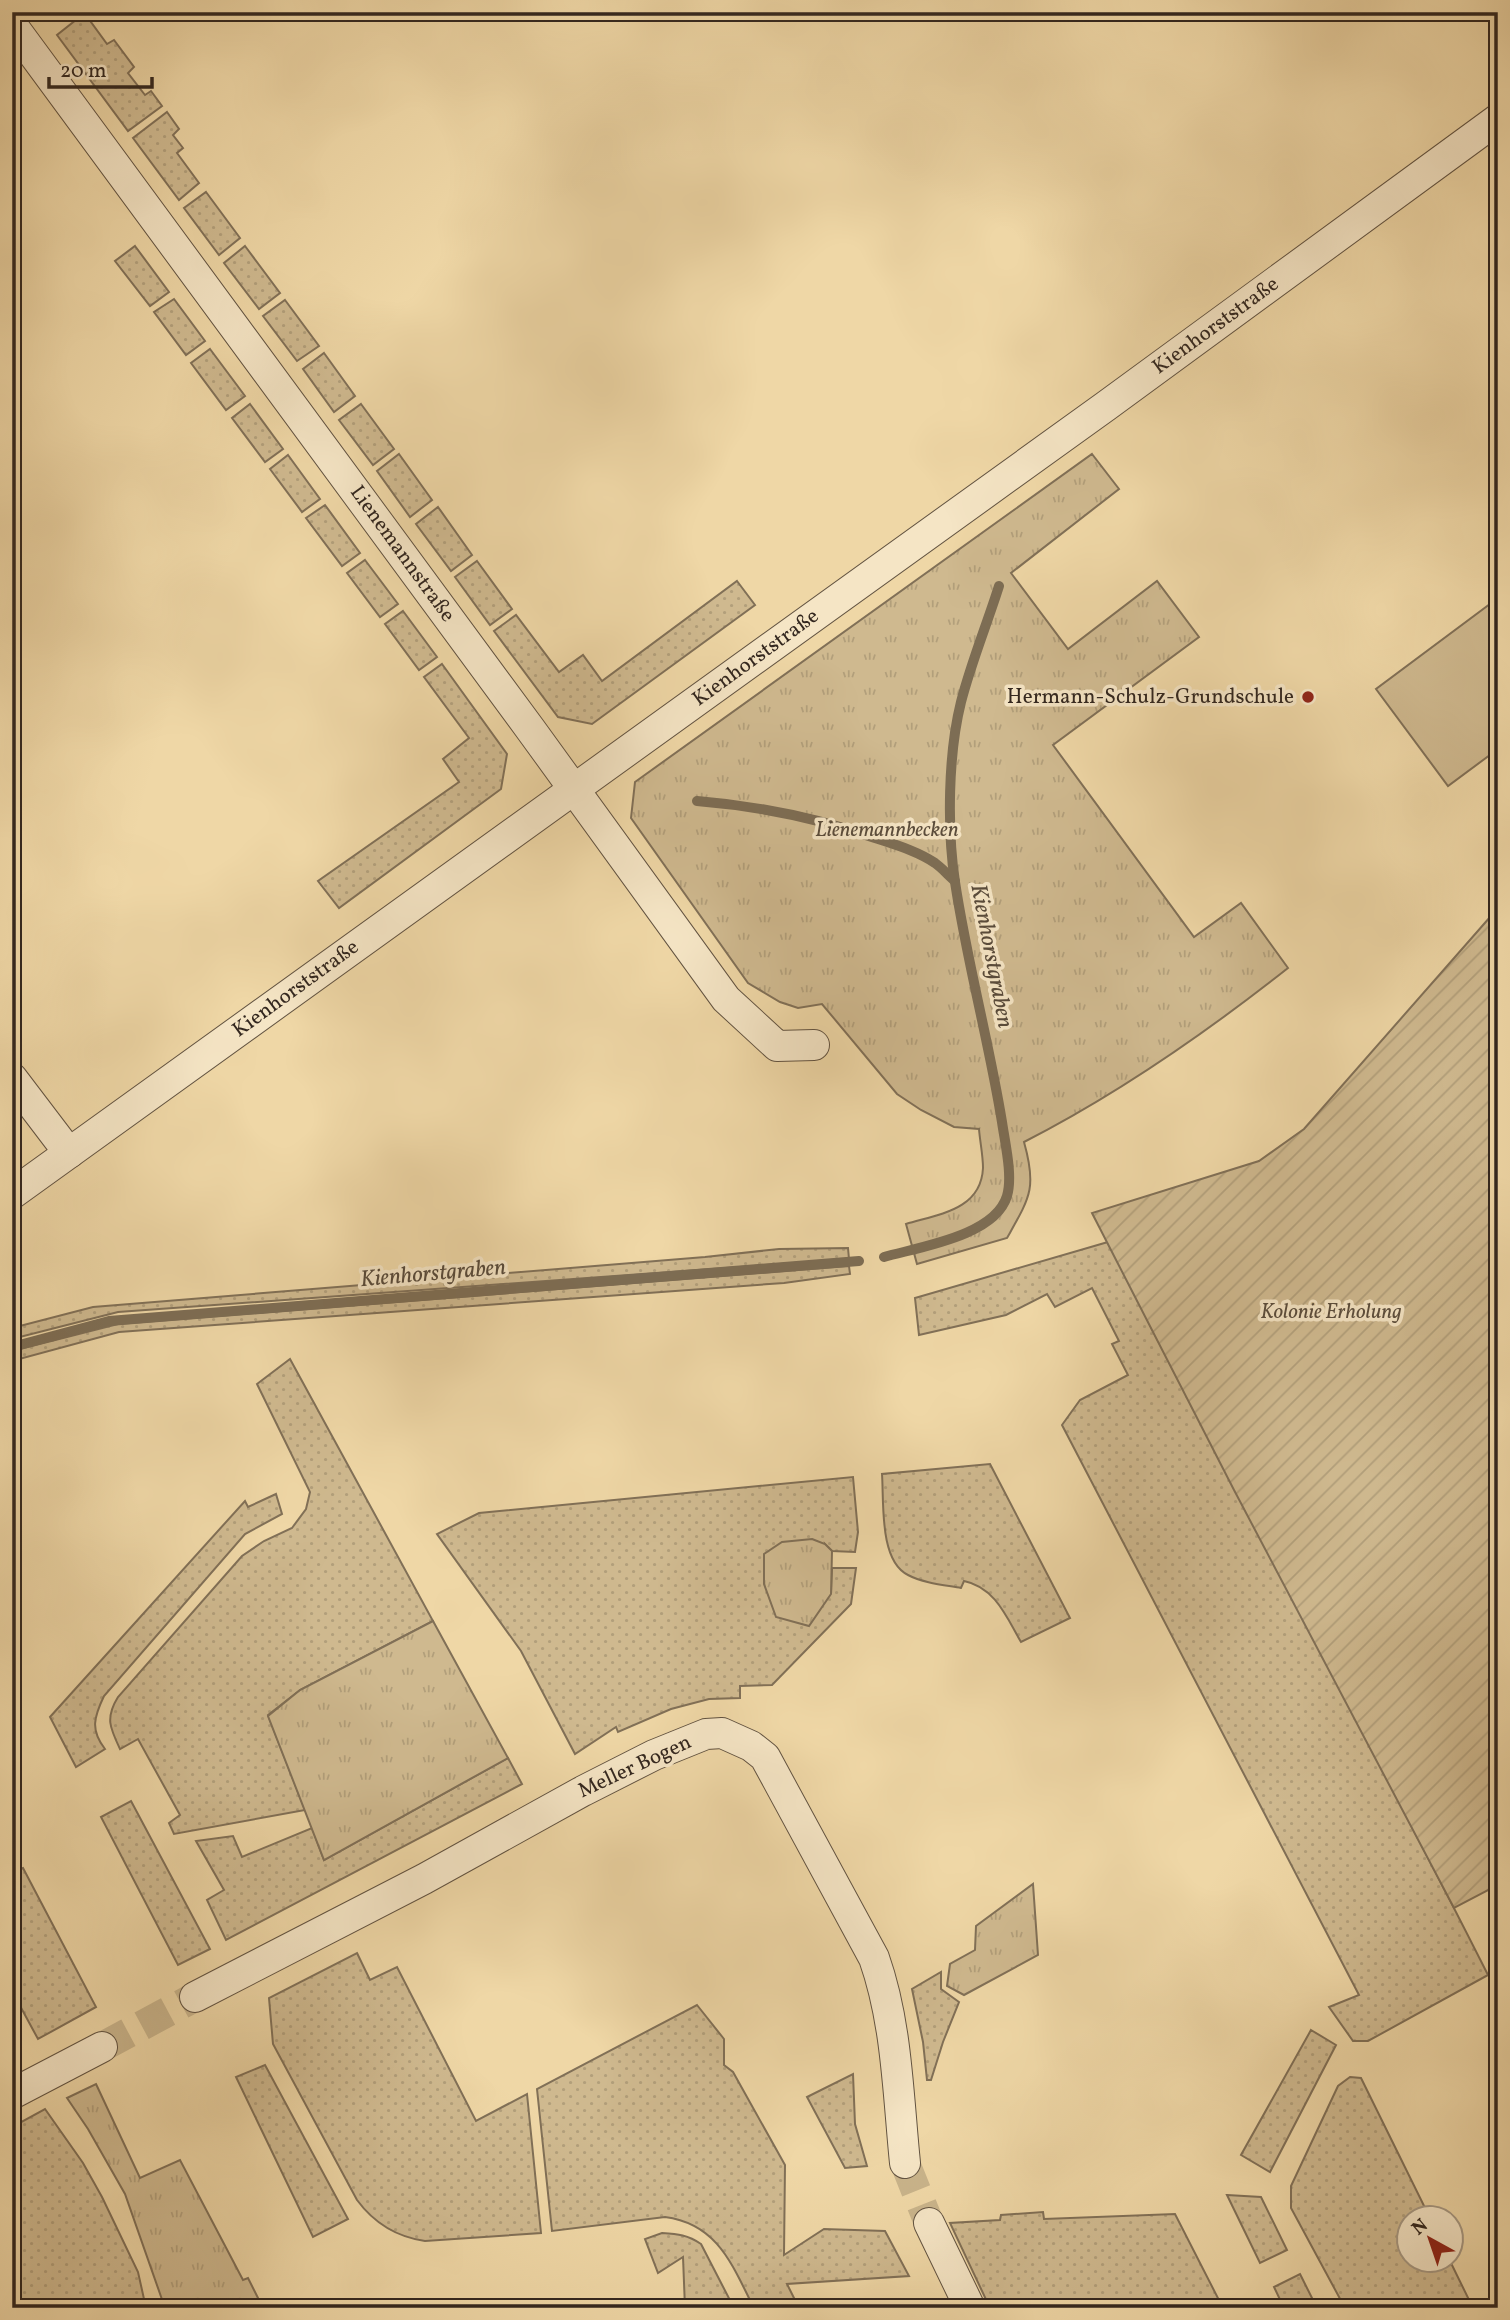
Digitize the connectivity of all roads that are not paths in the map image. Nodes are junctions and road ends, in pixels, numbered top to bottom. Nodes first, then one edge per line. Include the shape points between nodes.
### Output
1 (12, 24) edge
2 (1498, 119) edge
3 (574, 789) junction
4 (814, 1045) dead end
5 (12, 1078) edge
6 (69, 1153) junction
7 (12, 1194) edge
8 (195, 1997) tunnel mouth
9 (102, 2047) tunnel mouth
10 (12, 2094) edge
11 (905, 2163) tunnel mouth
12 (929, 2223) tunnel mouth
13 (970, 2308) edge

1 - 3 street, Lienemannstraße
2 - 3 street, Kienhorststraße
3 - 4 street, Lienemannstraße via 726,999 777,1046
3 - 6 street, Kienhorststraße
5 - 6 street
6 - 7 street, Kienhorststraße
8 - 11 street, Meller Bogen via 642,1761 706,1734 722,1733 765,1757 874,1958 894,2050
9 - 10 street
12 - 13 street

